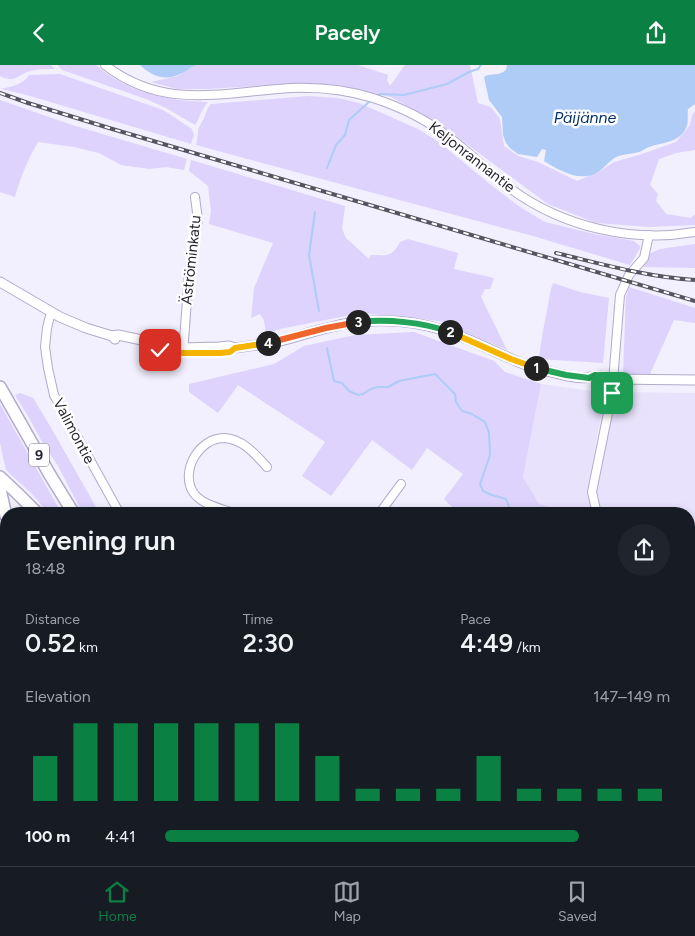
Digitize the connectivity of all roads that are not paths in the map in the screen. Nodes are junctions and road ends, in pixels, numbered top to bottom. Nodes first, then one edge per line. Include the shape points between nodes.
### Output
1 (105, 65) edge
2 (195, 197) dead end
3 (695, 233) edge
4 (649, 235) junction
5 (0, 282) edge
6 (51, 312) junction
7 (183, 350) junction
8 (612, 379) junction
9 (695, 380) edge
10 (3, 391) edge
11 (267, 467) dead end
12 (0, 477) edge
13 (401, 484) dead end
14 (0, 489) edge
15 (4, 507) edge
16 (31, 507) edge
17 (70, 507) edge
18 (116, 507) edge
19 (217, 507) edge
20 (384, 507) edge
21 (595, 507) edge

1 - 4 street, Keljonrannantie via 127,80 166,93 199,96 308,88 344,91 373,98 431,125 512,189 549,211 597,228
2 - 7 street, Äströminkatu via 198,220 189,273
3 - 4 street, Keljonrannantie
4 - 8 street via 644,258 628,275 620,295
5 - 6 main road
6 - 7 main road via 117,340
6 - 18 street, Valimontie via 45,347 54,395
7 - 8 main road via 230,352 235,348 350,323 395,322 443,330 536,368 566,375 589,378 595,375
8 - 9 main road
8 - 21 street via 592,492
10 - 17 highway, 9
11 - 19 street via 250,449 238,442 223,438 204,446 190,465 189,479 193,492 203,502
12 - 16 highway
13 - 20 street
14 - 15 highway

